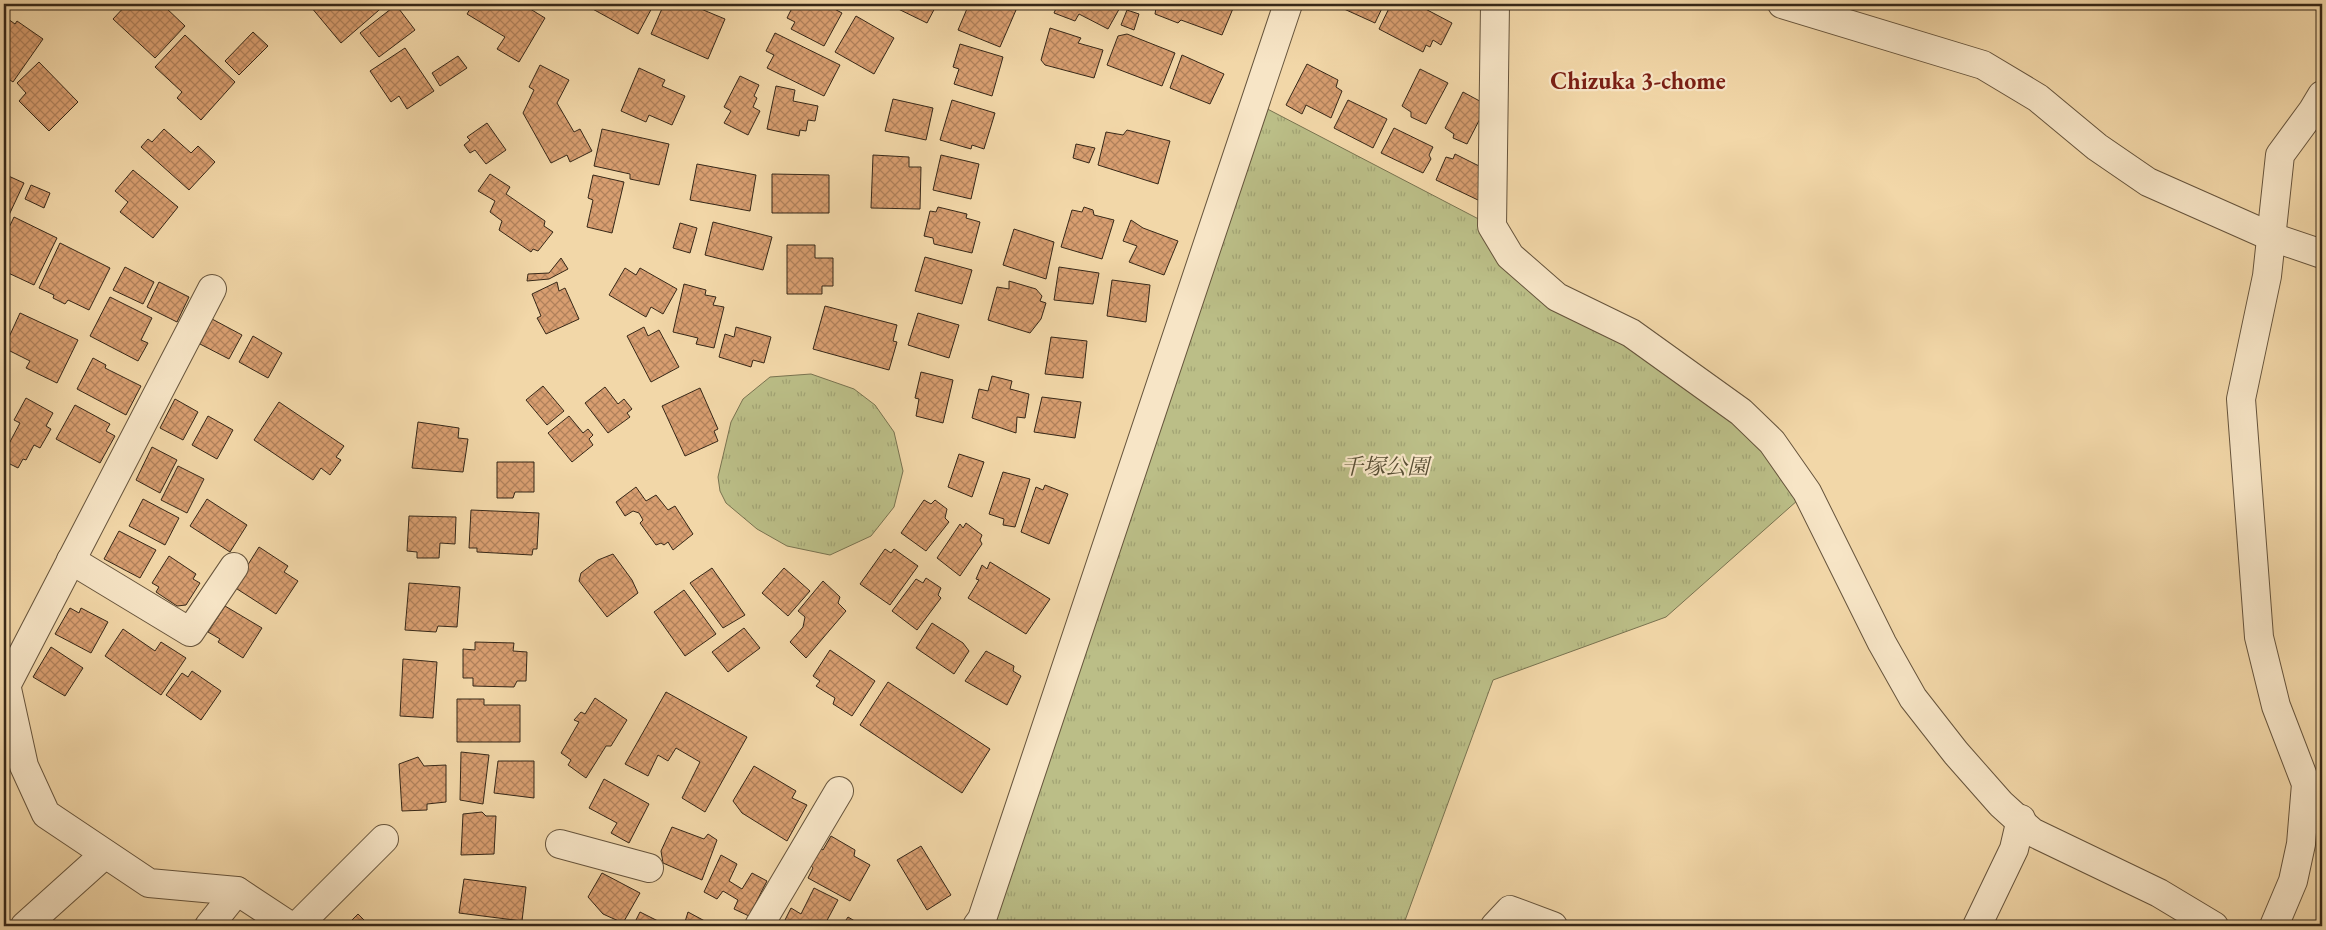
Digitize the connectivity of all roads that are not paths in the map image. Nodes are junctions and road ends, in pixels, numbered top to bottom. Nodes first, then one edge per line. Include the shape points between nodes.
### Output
1 (1288, 4) edge
2 (1495, 4) edge
3 (1782, 4) edge
4 (2322, 94) edge
5 (2272, 237) junction
6 (2322, 254) edge
7 (212, 289) dead end
8 (71, 560) junction
9 (234, 567) dead end
10 (6, 694) edge
11 (839, 790) dead end
12 (2021, 819) junction
13 (384, 839) dead end
14 (560, 844) dead end
15 (105, 854) junction
16 (649, 868) dead end
17 (237, 891) junction
18 (25, 926) edge
19 (209, 926) edge
20 (290, 926) edge
21 (297, 926) edge
22 (759, 926) edge
23 (976, 926) edge
24 (1495, 926) edge
25 (1553, 926) edge
26 (1977, 926) edge
27 (2214, 926) edge
28 (2274, 926) edge

1 - 23 street via 982,919
2 - 12 street via 1492,226 1510,256 1557,297 1631,333 1680,366 1741,412 1772,442 1808,492 1882,643 1913,698 1956,753 2002,804
3 - 5 street via 1983,65 2038,98 2097,147 2148,182
4 - 5 street via 2280,155
5 - 6 street
5 - 28 street via 2241,399 2259,637 2276,706 2306,784 2302,844 2293,881
7 - 8 street
8 - 9 street via 190,632
8 - 10 street
10 - 15 street via 24,766 46,814
11 - 22 street
12 - 26 street via 2014,849
12 - 27 street via 2032,832 2159,892
13 - 21 street
14 - 16 street
15 - 17 street via 149,883
15 - 18 street
17 - 19 street
17 - 20 street
24 - 25 street via 1510,910

